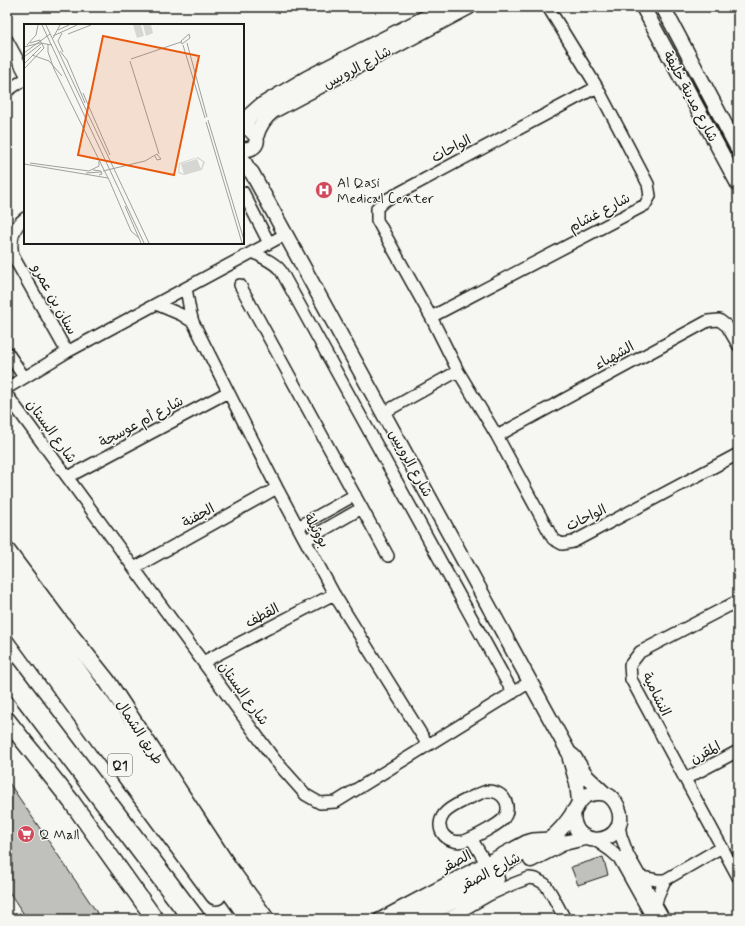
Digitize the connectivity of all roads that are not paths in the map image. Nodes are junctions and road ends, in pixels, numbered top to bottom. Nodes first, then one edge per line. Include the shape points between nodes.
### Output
1 (446, 7) edge
2 (469, 7) edge
3 (548, 7) edge
4 (643, 7) edge
5 (663, 7) edge
6 (7, 40) edge
7 (24, 71) edge
8 (24, 80) edge
9 (597, 87) junction
10 (24, 89) edge
11 (7, 91) edge
12 (7, 98) edge
13 (244, 127) edge
14 (244, 129) edge
15 (248, 149) edge
16 (738, 149) edge
17 (738, 184) edge
18 (244, 194) edge
19 (24, 219) edge
20 (286, 234) junction
21 (269, 244) junction
22 (254, 252) junction
23 (240, 285) dead end
24 (186, 288) junction
25 (156, 304) junction
26 (431, 317) junction
27 (193, 322) junction
28 (738, 345) edge
29 (7, 352) edge
30 (67, 352) junction
31 (458, 371) junction
32 (24, 377) junction
33 (7, 388) edge
34 (228, 392) junction
35 (7, 395) edge
36 (383, 413) junction
37 (497, 436) junction
38 (738, 454) edge
39 (68, 477) junction
40 (277, 488) junction
41 (355, 495) junction
42 (362, 508) junction
43 (298, 527) junction
44 (306, 540) junction
45 (7, 551) edge
46 (388, 556) dead end
47 (134, 568) junction
48 (7, 575) edge
49 (334, 594) junction
50 (738, 601) edge
51 (7, 610) edge
52 (60, 622) junction
53 (203, 662) junction
54 (9, 677) edge
55 (530, 682) junction
56 (513, 693) junction
57 (7, 720) edge
58 (110, 720) junction
59 (428, 746) junction
60 (738, 751) edge
61 (569, 753) junction
62 (685, 779) junction
63 (605, 794) junction
64 (576, 807) junction
65 (619, 825) junction
66 (471, 838) junction
67 (550, 838) junction
68 (590, 839) junction
69 (722, 847) junction
70 (486, 863) junction
71 (641, 877) junction
72 (738, 877) edge
73 (665, 880) junction
74 (656, 904) junction
75 (155, 919) edge
76 (194, 919) edge
77 (234, 919) edge
78 (252, 919) edge
79 (266, 919) edge
80 (378, 919) edge
81 (398, 919) edge
82 (419, 919) edge
83 (447, 919) edge
84 (565, 919) edge
85 (653, 919) edge
86 (664, 919) edge

1 - 13 street, شارع الرويس via 307,78 260,106 251,114
2 - 15 street, شارع الرويس via 273,111 261,124
3 - 9 street, شارع غشام
4 - 17 street, شارع مدينة خليفة
5 - 16 street, شارع مدينة خليفة
6 - 7 street
8 - 11 street
9 - 26 street, شارع غشام via 648,184 650,196 645,205
9 - 26 street, الواحات via 384,201 377,208 377,220
10 - 12 street
14 - 15 street via 252,131
15 - 20 street, شارع الرويس via 245,164
18 - 21 street
19 - 30 street, سنان بن عمرو via 12,237 13,256
20 - 21 street
20 - 36 street, شارع الرويس
21 - 22 street
22 - 24 street
22 - 56 street via 273,262 281,271
23 - 41 street
24 - 25 street
24 - 27 street, بووثيلة
25 - 27 street
25 - 30 street
26 - 31 street, الواحات
27 - 34 street, بووثيلة
28 - 37 street, الشهباء via 727,326 719,320 708,321
29 - 32 street
30 - 32 street
31 - 36 street
31 - 37 street, الواحات
32 - 33 street
34 - 39 street, شارع أم عوسجة
34 - 40 street, بووثيلة
35 - 39 street, شارع البستان
36 - 55 street, شارع الرويس
37 - 38 street, الواحات via 553,539 562,544 573,542
39 - 47 street, شارع البستان
40 - 43 street, بووثيلة
40 - 47 street, الجفنة
41 - 42 street
41 - 43 street
42 - 44 street
42 - 46 street
43 - 44 street, بووثيلة
44 - 49 street, بووثيلة
45 - 52 main road, طريق الشمال
47 - 53 street, شارع البستان
48 - 58 highway
49 - 53 street, القطف
49 - 59 street, بووثيلة
50 - 62 street, النشامية via 640,652 630,665 631,679
51 - 77 highway, Q1
52 - 58 main road via 106,699
52 - 79 main road, طريق الشمال via 107,682 229,868
53 - 59 street, شارع البستان via 274,759 306,796 320,803 336,802
54 - 76 highway, Q1
55 - 56 street, شارع البستان
55 - 61 street, شارع الرويس
56 - 59 street, شارع البستان
57 - 75 main road via 71,801
58 - 78 highway
60 - 62 street, المقرن
61 - 63 street, شارع الرويس via 587,777
61 - 64 street, شارع الرويس via 577,783
62 - 69 street, النشامية
63 - 64 street via 594,793 586,796
63 - 65 street via 618,806
64 - 67 street, شارع الصقر via 558,832
64 - 68 street via 574,822 578,831
65 - 68 street via 614,833 605,839
65 - 71 street via 626,850
66 - 66 street via 459,842 452,842 446,838 440,825 445,812 480,793 495,791 502,795 507,810 504,818
66 - 70 street
67 - 70 street, الصقر via 526,841
67 - 81 street, شارع الصقر
68 - 82 street, شارع الصقر via 574,840 554,848
68 - 85 street via 619,858
69 - 72 street, النشامية
69 - 73 street
70 - 80 street, الصقر
71 - 73 street
71 - 74 street
73 - 74 street
74 - 86 street
83 - 84 street via 489,895 529,878 545,884

